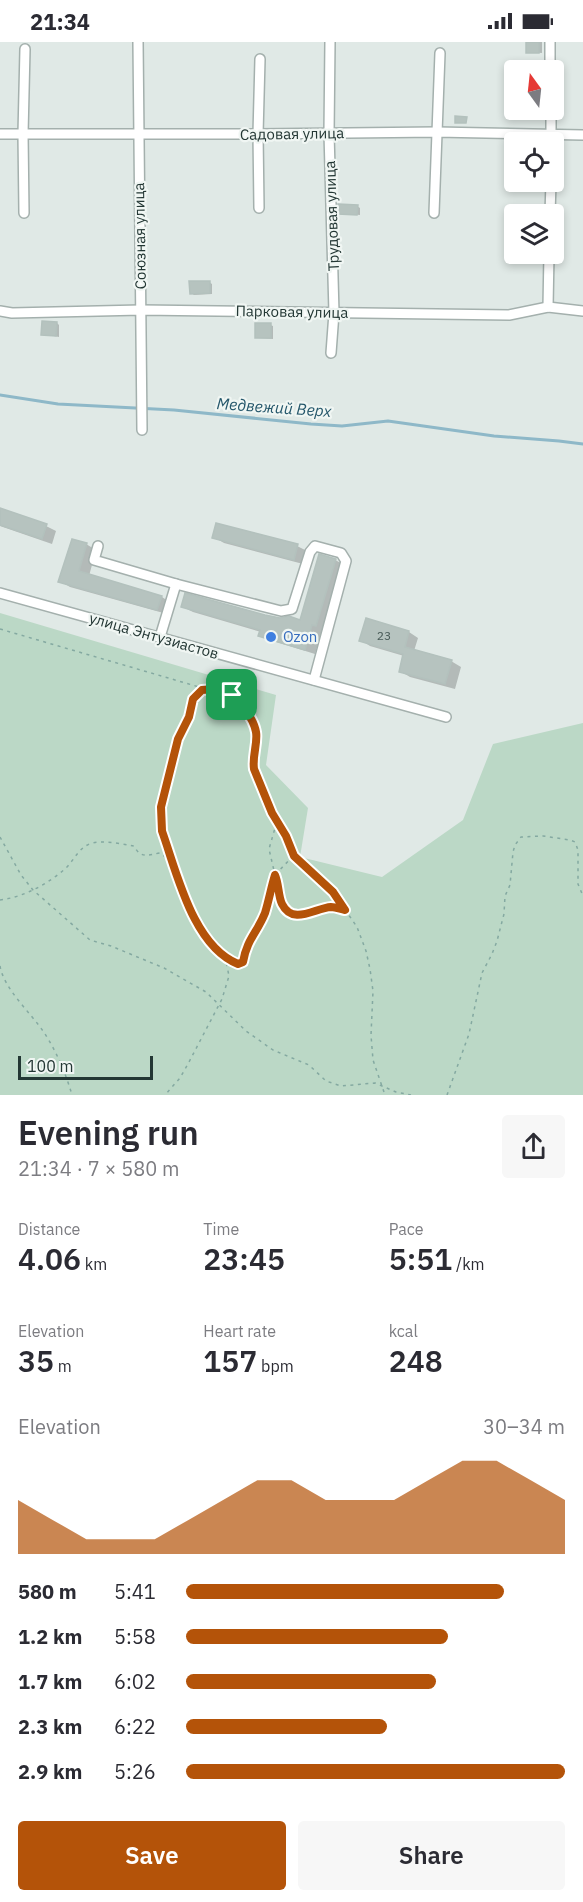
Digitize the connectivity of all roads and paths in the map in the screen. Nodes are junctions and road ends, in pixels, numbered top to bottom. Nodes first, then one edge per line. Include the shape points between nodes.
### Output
1 (138, 42) edge
2 (330, 42) edge
3 (550, 42) edge
4 (25, 49) dead end
5 (440, 53) dead end
6 (260, 59) dead end
7 (550, 60) edge
8 (437, 132) junction
9 (329, 133) junction
10 (0, 134) edge
11 (23, 134) junction
12 (139, 134) junction
13 (258, 135) junction
14 (583, 135) edge
15 (504, 136) edge
16 (564, 137) edge
17 (260, 208) dead end
18 (24, 213) dead end
19 (434, 213) dead end
20 (549, 264) edge
21 (548, 307) junction
22 (141, 310) junction
23 (0, 311) edge
24 (583, 311) edge
25 (334, 313) junction
26 (331, 354) dead end
27 (142, 430) dead end
28 (99, 546) dead end
29 (176, 584) junction
30 (0, 593) edge
31 (0, 629) edge
32 (160, 637) junction
33 (314, 680) junction
34 (208, 689) junction
35 (446, 717) dead end
36 (276, 821) junction
37 (0, 837) edge
38 (294, 855) junction
39 (175, 867) junction
40 (275, 875) junction
41 (33, 890) junction
42 (583, 896) edge
43 (0, 900) edge
44 (345, 910) junction
45 (225, 956) junction
46 (0, 966) edge
47 (219, 1004) junction
48 (381, 1085) junction
49 (72, 1095) edge
50 (165, 1095) edge
51 (385, 1095) edge
52 (411, 1095) edge
53 (447, 1095) edge

1 - 12 street, Союзная улица
2 - 9 street, Трудовая улица
3 - 7 street
4 - 11 street
5 - 8 street
6 - 13 street
8 - 9 street, Садовая улица
8 - 15 street, Садовая улица
8 - 19 street
9 - 13 street, Садовая улица
9 - 25 street, Трудовая улица
10 - 11 street, Садовая улица
11 - 12 street, Садовая улица
11 - 18 street
12 - 13 street, Садовая улица
12 - 22 street, Союзная улица
13 - 17 street
14 - 16 street, Садовая улица
20 - 21 street
21 - 24 street, Парковая улица
21 - 25 street, Парковая улица via 508,315
22 - 23 street, Парковая улица
22 - 25 street, Парковая улица
22 - 27 street, Союзная улица
25 - 26 street, Трудовая улица
28 - 29 street via 94,560
29 - 32 street
29 - 33 street via 281,611 292,609 315,546 341,553 346,561
30 - 32 street, улица Энтузиастов
31 - 34 path
32 - 33 street, улица Энтузиастов
33 - 35 street, улица Энтузиастов
34 - 36 path via 232,695 246,710 256,733 254,769
34 - 39 path via 193,699 178,739 161,807 162,831
36 - 38 path
36 - 40 path via 269,849
37 - 41 path
38 - 40 path
38 - 44 path via 333,892
39 - 41 path via 160,853 142,855 134,846 93,843 83,847 63,870
39 - 45 path via 196,922
40 - 44 path via 282,903 290,913 305,915 328,907
40 - 45 path via 243,962 238,964
41 - 43 path
41 - 47 path via 90,940 164,968
42 - 53 path via 575,842 543,836 518,840 499,934 482,973 469,1034
44 - 48 path via 357,927 370,969 373,1060
45 - 47 path via 229,976
46 - 49 path via 9,986 45,1034
47 - 48 path via 246,1032 273,1050 309,1065 326,1081 341,1086
47 - 50 path via 180,1078
48 - 51 path
48 - 52 path

